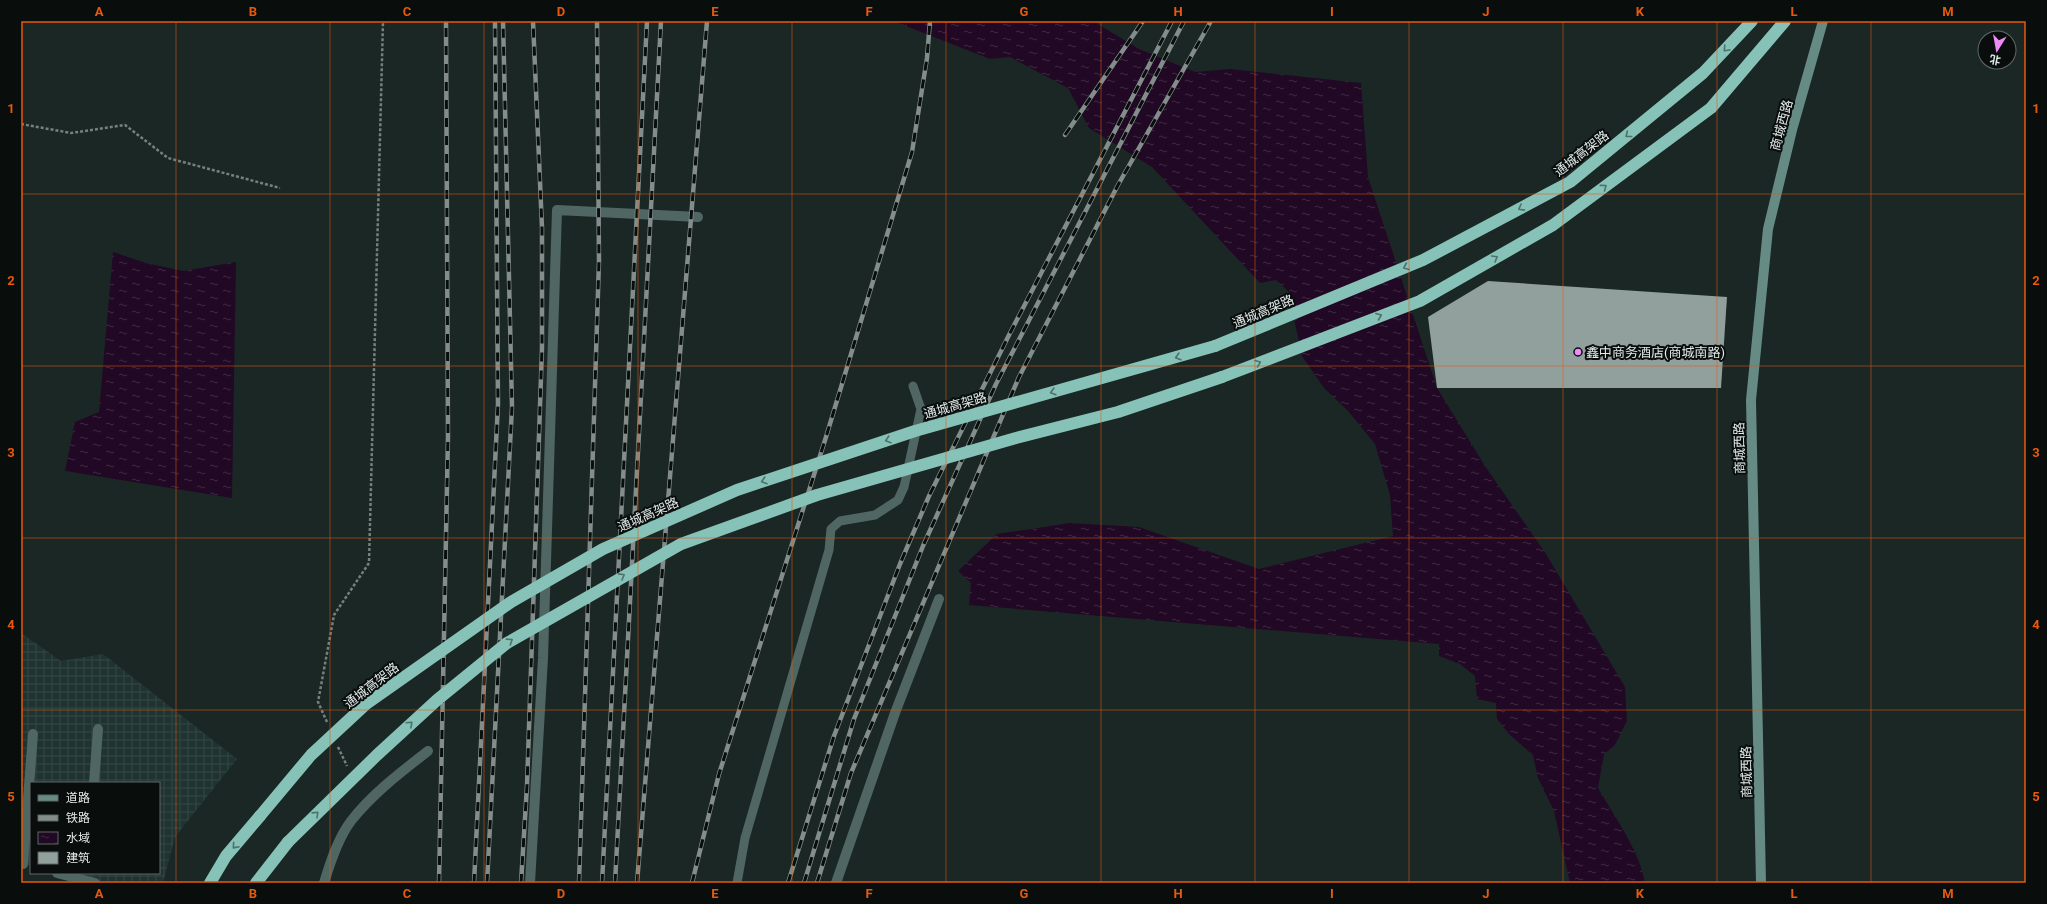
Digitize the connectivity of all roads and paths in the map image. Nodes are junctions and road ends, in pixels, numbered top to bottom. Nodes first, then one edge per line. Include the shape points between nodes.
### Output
1 (383, 21) edge
2 (1752, 21) edge
3 (1785, 21) edge
4 (1824, 21) edge
5 (21, 124) edge
6 (280, 188) dead end
7 (698, 217) dead end
8 (913, 386) dead end
9 (938, 599) dead end
10 (327, 722) dead end
11 (98, 729) dead end
12 (33, 734) dead end
13 (337, 744) dead end
14 (428, 751) dead end
15 (350, 772) dead end
16 (30, 782) edge
17 (94, 782) edge
18 (30, 783) edge
19 (25, 865) edge
20 (62, 874) edge
21 (90, 879) edge
22 (210, 883) edge
23 (256, 883) edge
24 (324, 883) edge
25 (530, 883) edge
26 (737, 883) edge
27 (836, 883) edge
28 (1761, 883) edge

1 - 10 path via 369,563 334,615 318,702
2 -> 22 highway, 通城高架路, bridge via 1703,73 1570,182 1424,260 1215,346 886,441 737,490 603,549 511,602 366,704 311,755 226,856
23 -> 3 highway, bridge via 288,842 377,754 437,700 507,642 609,583 681,544 817,495 1016,438 1118,412 1222,377 1420,301 1553,225 1710,108
4 - 28 main road, 商城西路 via 1792,130 1768,229 1752,400
5 - 6 path via 71,133 124,125 168,158
7 - 25 street via 557,210 543,658
8 - 26 lane via 921,409 904,487 898,500 875,515 840,521 831,529 829,550 745,838
9 - 27 street
11 - 17 street
12 - 16 street
13 - 15 path
14 - 24 street via 387,785 351,821 339,841
18 - 19 street
20 - 21 street

